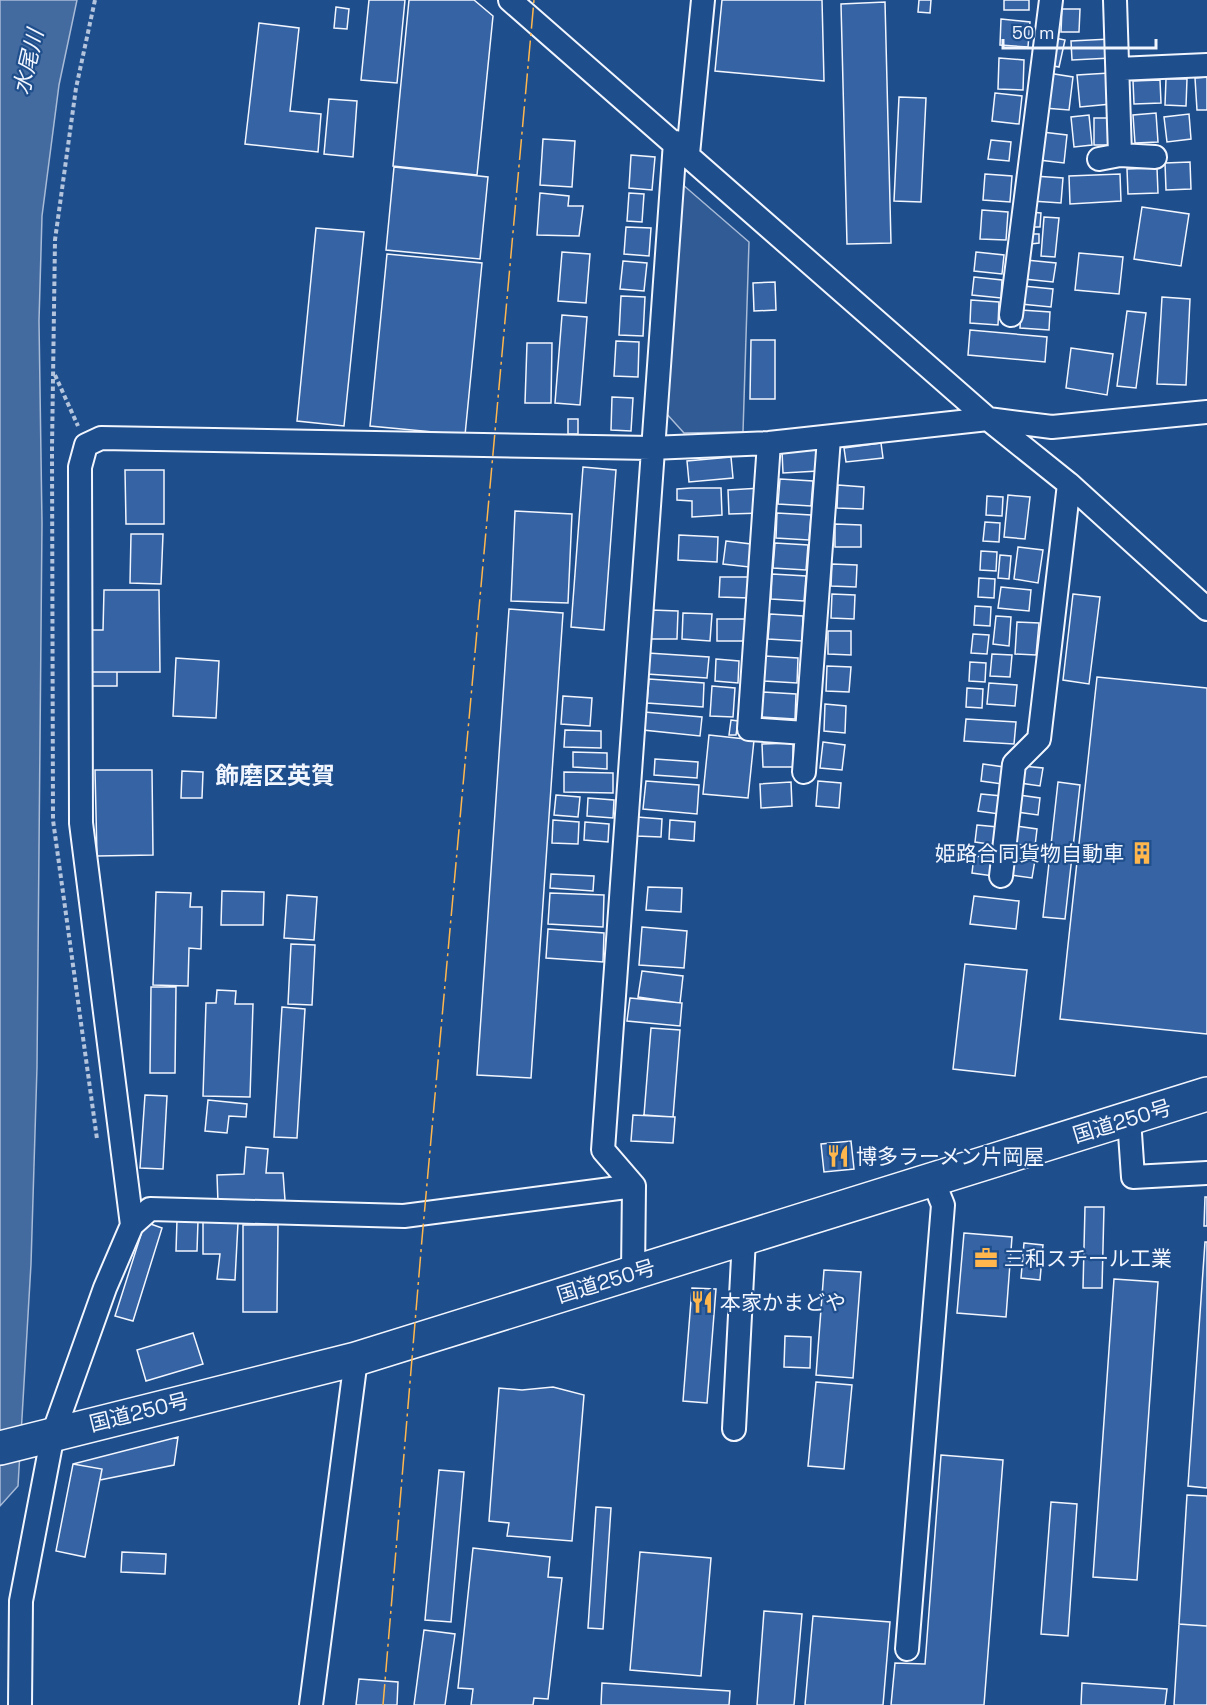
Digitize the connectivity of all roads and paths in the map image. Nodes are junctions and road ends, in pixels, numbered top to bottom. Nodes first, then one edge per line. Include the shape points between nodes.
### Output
1 (510, 0) edge
2 (703, 0) edge
3 (1051, 0) edge
4 (1115, 0) edge
5 (1207, 65) edge
6 (1118, 69) junction
7 (682, 148) junction
8 (1155, 157) dead end
9 (1011, 315) dead end
10 (55, 375) dead end
11 (1207, 412) edge
12 (988, 419) junction
13 (829, 438) junction
14 (769, 444) junction
15 (86, 445) junction
16 (651, 448) junction
17 (1069, 484) junction
18 (1207, 609) edge
19 (805, 733) junction
20 (804, 772) dead end
21 (1001, 876) dead end
22 (1207, 1094) edge
23 (1129, 1119) junction
24 (1207, 1173) edge
25 (933, 1180) junction
26 (634, 1186) junction
27 (132, 1225) junction
28 (744, 1239) junction
29 (633, 1273) junction
30 (356, 1359) junction
31 (734, 1429) dead end
32 (53, 1434) junction
33 (0, 1448) edge
34 (907, 1649) dead end
35 (20, 1705) edge
36 (311, 1705) edge

1 - 7 street
2 - 7 street
3 - 9 street
4 - 6 street
5 - 6 street
6 - 8 street via 1110,157
7 - 12 street
7 - 16 street
10 - 15 path
11 - 12 street via 1052,427
12 - 13 street
12 - 17 street
13 - 14 street
13 - 19 street
14 - 16 street
14 - 19 street via 749,729
15 - 16 street via 101,438
15 - 27 street via 80,467 81,823
16 - 26 street via 603,1150
17 - 18 street
17 - 21 street via 1039,739 1014,764
19 - 20 street
22 - 23 highway, 国道250号
23 - 24 street via 1133,1177
23 - 25 highway, 国道250号
25 - 28 highway, 国道250号
25 - 34 street via 943,1205
26 - 27 street via 404,1216 150,1209
26 - 29 street
27 - 32 street
28 - 29 highway, 国道250号
28 - 31 street
29 - 30 highway, 国道250号
30 - 32 highway, 国道250号
30 - 36 street
32 - 33 highway, 国道250号
32 - 35 street via 21,1601

